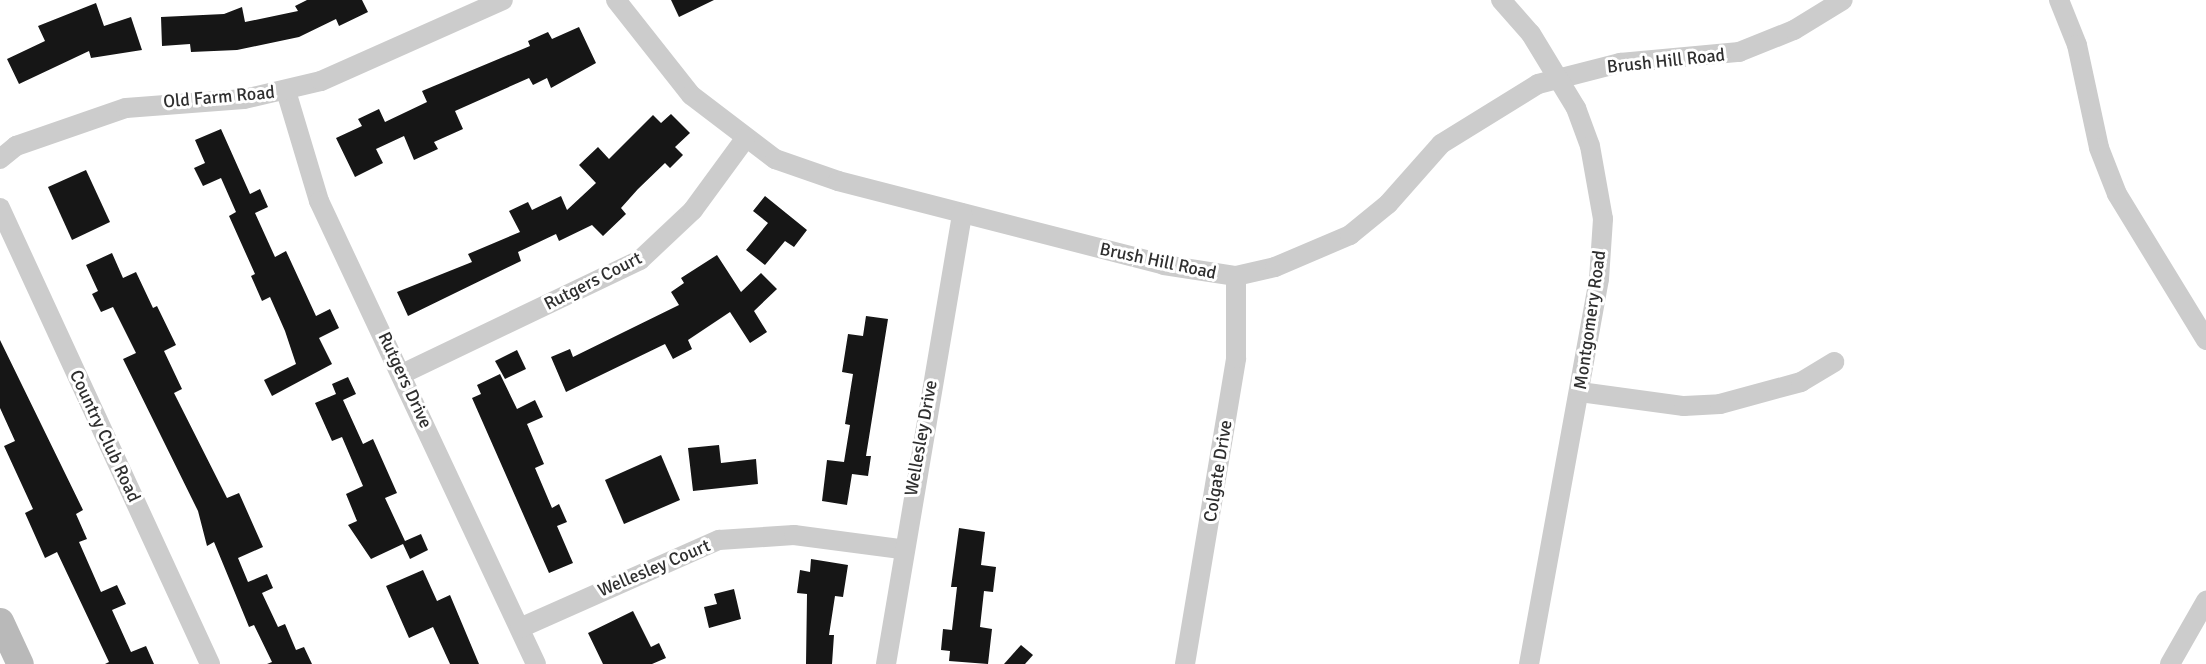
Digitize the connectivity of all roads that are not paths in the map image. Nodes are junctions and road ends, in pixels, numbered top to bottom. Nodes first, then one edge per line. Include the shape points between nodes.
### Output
1 (503, 0) edge
2 (616, 0) edge
3 (1501, 0) edge
4 (1843, 0) edge
5 (2059, 0) edge
6 (1559, 76) junction
7 (286, 91) junction
8 (745, 139) junction
9 (0, 159) edge
10 (0, 208) edge
11 (962, 213) junction
12 (1236, 276) junction
13 (2201, 318) edge
14 (2206, 339) edge
15 (1834, 362) dead end
16 (402, 374) junction
17 (1581, 392) junction
18 (902, 549) junction
19 (2206, 601) edge
20 (0, 621) edge
21 (520, 628) junction
22 (20, 664) edge
23 (210, 664) edge
24 (536, 664) edge
25 (886, 664) edge
26 (1185, 664) edge
27 (1529, 664) edge
28 (2170, 664) edge

1 - 7 street, Old Farm Road via 356,68
2 - 8 street, Brush Hill Road via 691,95
3 - 6 street, Montgomery Road
4 - 6 street, Brush Hill Road via 1794,30 1739,52 1620,63
5 - 13 street via 2077,45 2099,148 2117,194
6 - 12 street, Brush Hill Road via 1474,119 1441,144 1388,204 1350,235 1294,261
6 - 17 street, Montgomery Road via 1590,147 1603,219 1599,279
7 - 9 street, Old Farm Road via 126,108 16,146
7 - 16 street, Rutgers Drive via 319,201
8 - 11 street, Brush Hill Road via 801,170
8 - 16 street, Rutgers Court via 693,210 640,260
10 - 23 street, Country Club Road
11 - 12 street, Brush Hill Road via 1173,267
11 - 18 street, Wellesley Drive
12 - 26 street, Colgate Drive via 1236,358
13 - 14 street
15 - 17 street via 1801,382 1720,404 1684,406
16 - 21 street, Rutgers Drive
17 - 27 street, Montgomery Road
18 - 21 street, Wellesley Court via 794,535 719,540
18 - 25 street, Wellesley Drive
19 - 28 street
20 - 22 main road
21 - 24 street, Rutgers Drive

